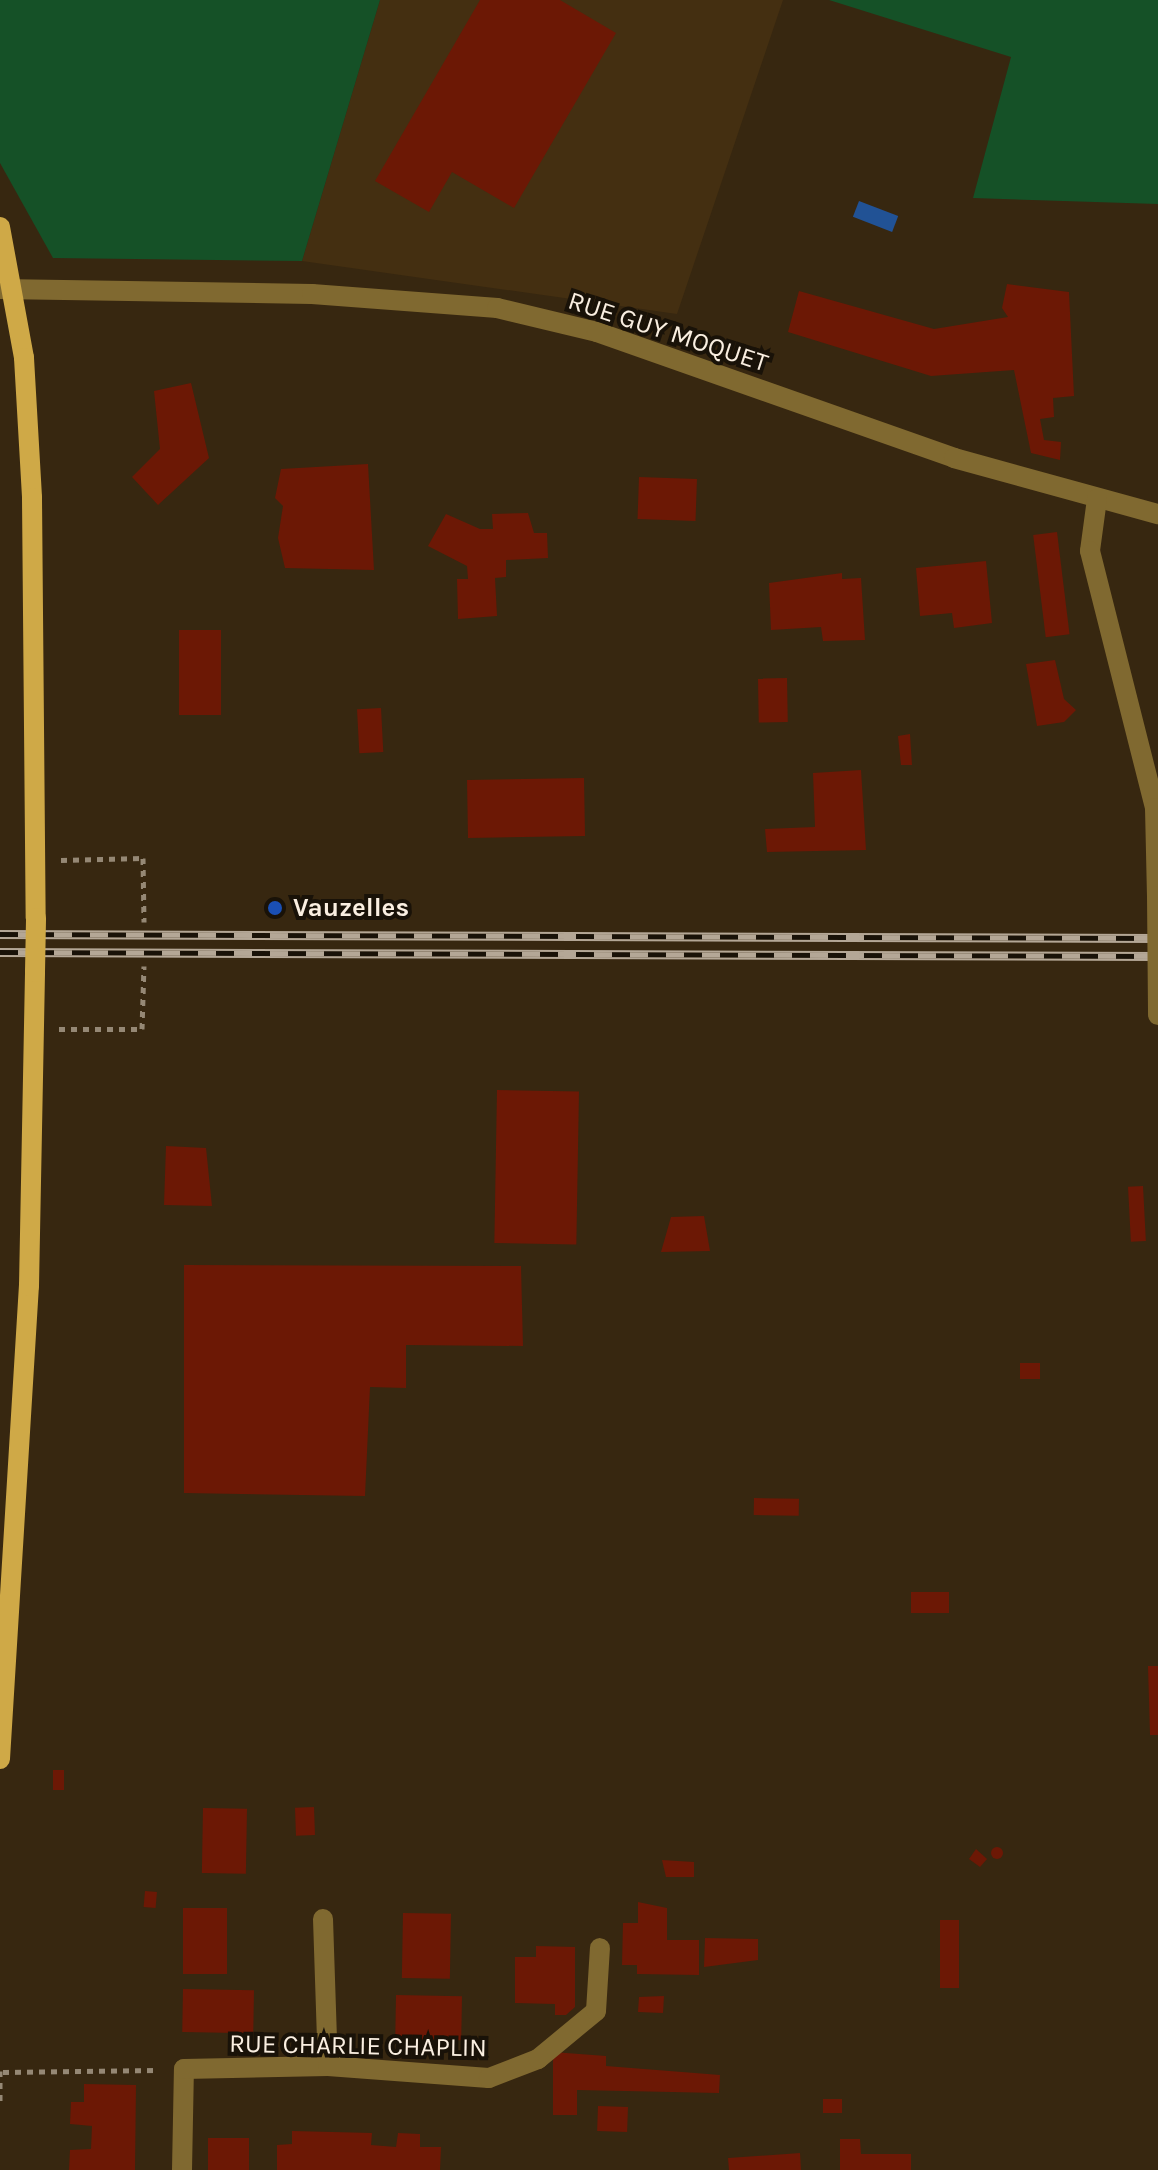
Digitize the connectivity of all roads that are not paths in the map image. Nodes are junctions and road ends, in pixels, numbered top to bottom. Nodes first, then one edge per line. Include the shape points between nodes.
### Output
1 (0, 227) edge
2 (8, 289) edge
3 (1097, 499) junction
4 (1158, 514) edge
5 (1157, 896) edge
6 (1158, 1015) edge
7 (0, 1759) edge
8 (323, 1919) dead end
9 (600, 1948) dead end
10 (328, 2066) junction
11 (182, 2170) edge

1 - 2 main road
2 - 3 street, RUE GUY MOQUET via 312,294 497,308 597,332 954,458
2 - 7 main road, bridge via 32,498 36,918 29,1286
3 - 4 street, RUE GUY MOQUET
3 - 5 street via 1090,551 1155,808
5 - 6 street, bridge
8 - 10 street
9 - 10 street, RUE CHARLIE CHAPLIN via 596,2011 538,2059 489,2078
10 - 11 street, RUE CHARLIE CHAPLIN via 184,2069

